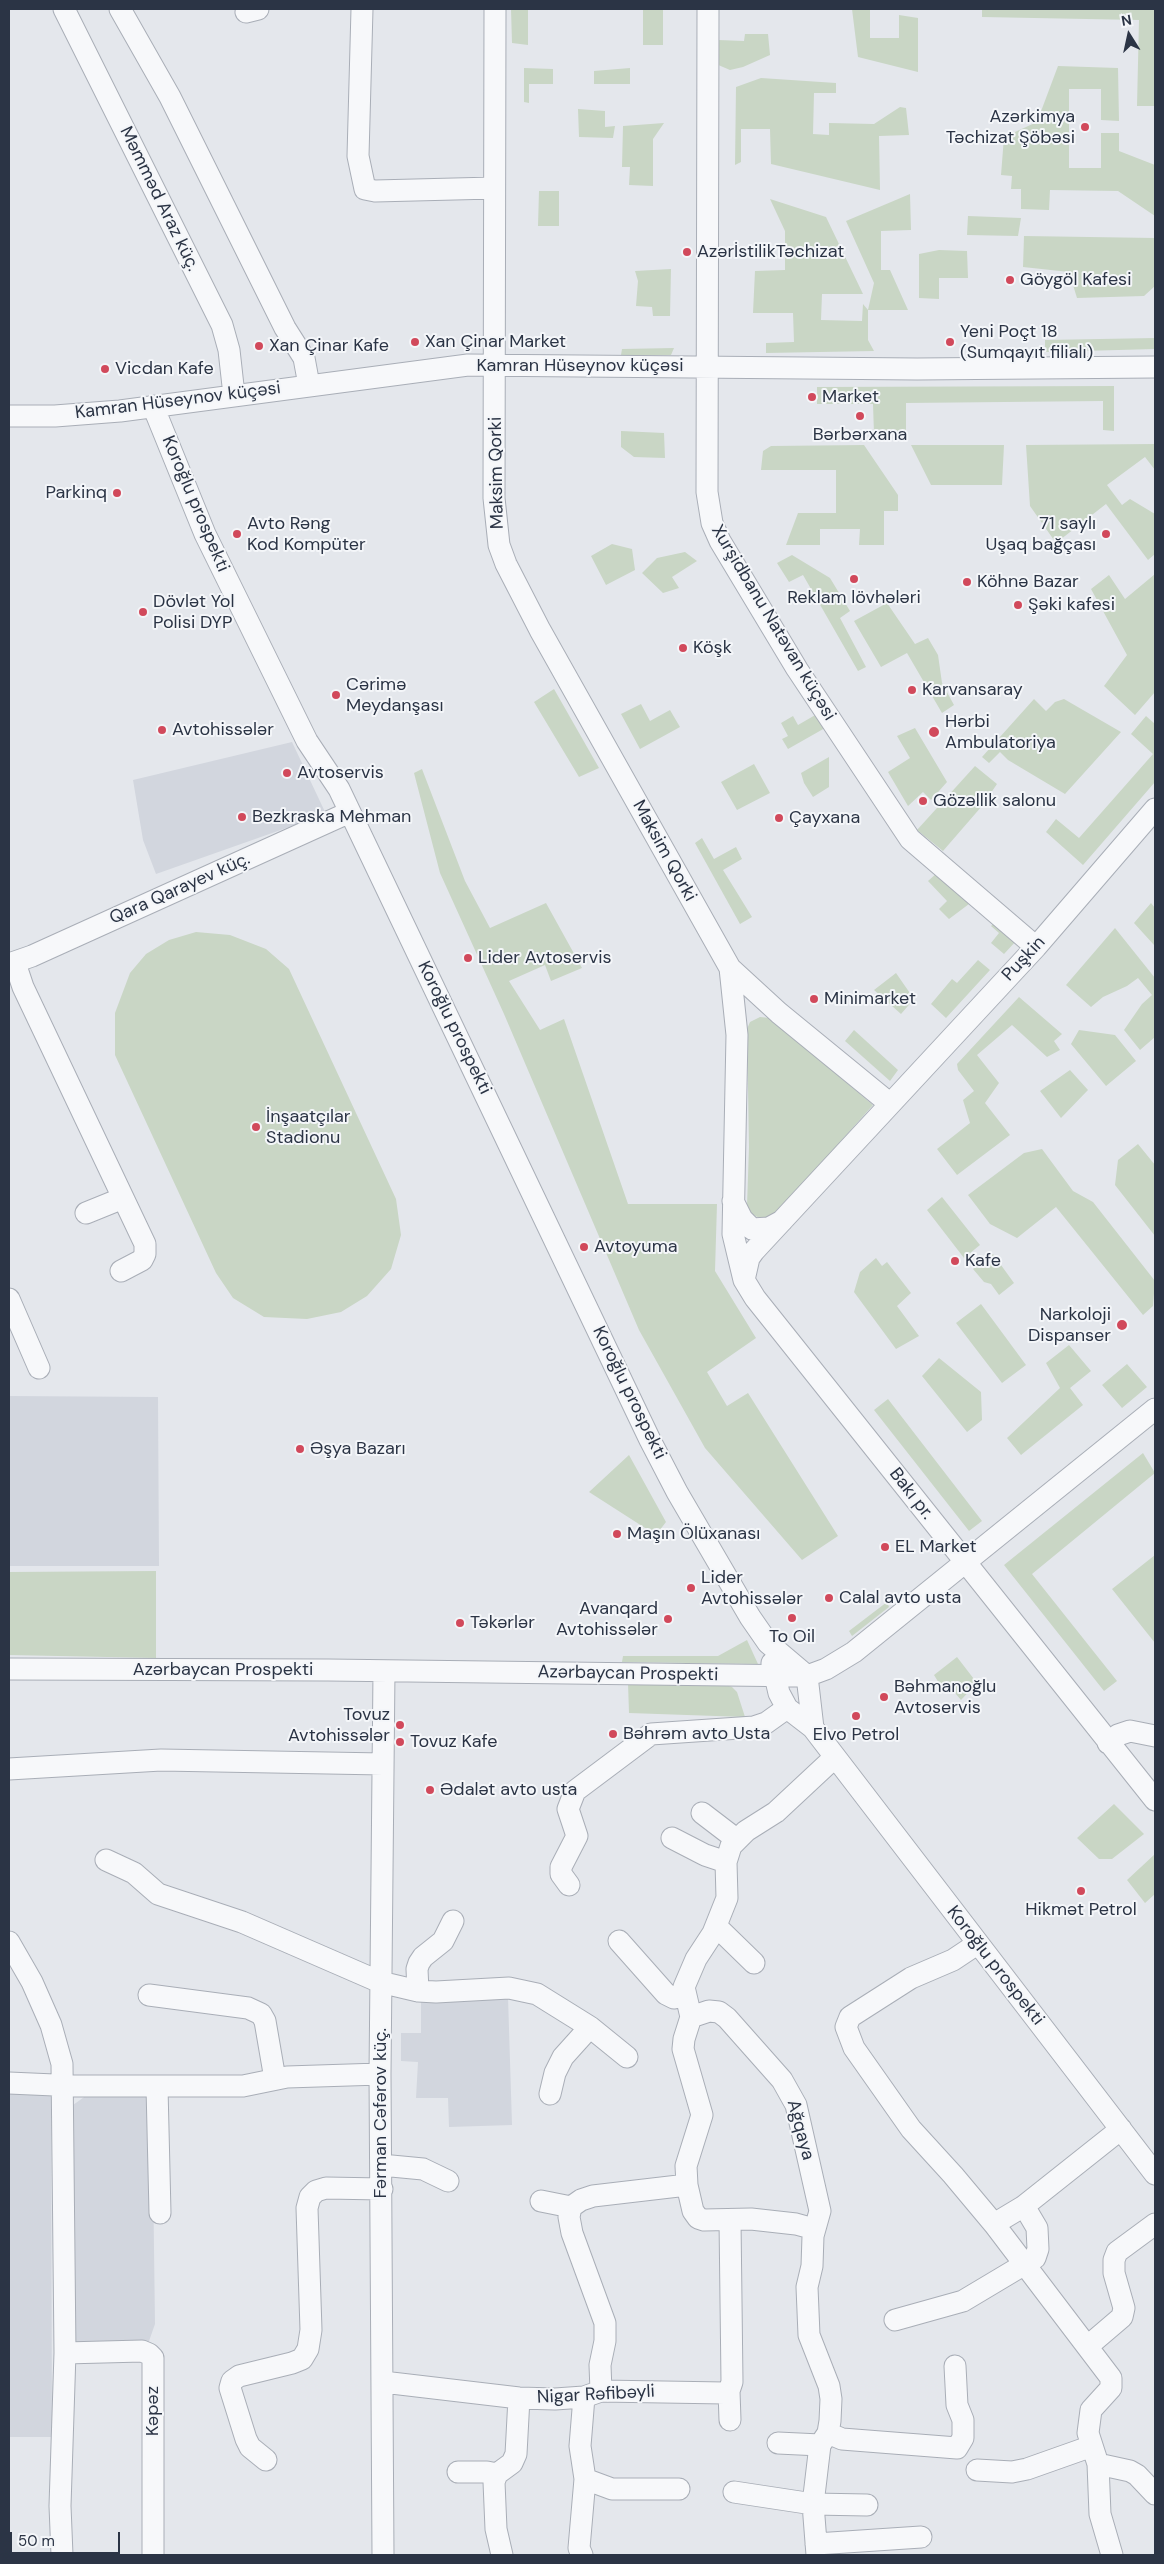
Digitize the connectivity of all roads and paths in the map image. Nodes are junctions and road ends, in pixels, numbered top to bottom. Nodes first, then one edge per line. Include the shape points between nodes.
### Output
1 (64, 9) edge
2 (120, 9) edge
3 (362, 9) edge
4 (495, 9) edge
5 (708, 9) edge
6 (494, 188) junction
7 (496, 365) junction
8 (708, 367) junction
9 (1155, 367) edge
10 (309, 385) junction
11 (234, 395) junction
12 (153, 406) junction
13 (9, 416) edge
14 (1155, 809) edge
15 (350, 812) junction
16 (1036, 947) junction
17 (12, 964) edge
18 (730, 968) junction
19 (779, 1013) junction
20 (737, 1035) junction
21 (889, 1104) junction
22 (124, 1198) junction
23 (733, 1201) junction
24 (86, 1213) dead end
25 (784, 1220) junction
26 (120, 1271) dead end
27 (744, 1280) junction
28 (9, 1299) edge
29 (39, 1368) dead end
30 (1155, 1409) edge
31 (967, 1562) junction
32 (768, 1643) junction
33 (9, 1669) edge
34 (384, 1671) junction
35 (807, 1676) junction
36 (775, 1677) junction
37 (787, 1708) junction
38 (813, 1728) junction
39 (1155, 1736) edge
40 (1108, 1742) junction
41 (835, 1757) junction
42 (383, 1764) junction
43 (9, 1769) edge
44 (1155, 1800) edge
45 (702, 1813) dead end
46 (672, 1838) dead end
47 (736, 1839) junction
48 (106, 1860) dead end
49 (726, 1862) junction
50 (569, 1885) dead end
51 (453, 1921) dead end
52 (716, 1926) junction
53 (619, 1941) dead end
54 (9, 1942) edge
55 (977, 1944) junction
56 (754, 1963) dead end
57 (380, 1982) junction
58 (418, 1991) junction
59 (149, 1995) dead end
60 (684, 1996) junction
61 (691, 2017) junction
62 (590, 2026) junction
63 (627, 2057) dead end
64 (380, 2074) junction
65 (275, 2079) junction
66 (9, 2083) edge
67 (64, 2086) junction
68 (157, 2086) junction
69 (550, 2094) dead end
70 (1120, 2129) junction
71 (382, 2165) junction
72 (1155, 2174) edge
73 (448, 2181) dead end
74 (687, 2186) junction
75 (382, 2189) junction
76 (541, 2201) dead end
77 (1024, 2206) junction
78 (572, 2207) junction
79 (160, 2213) dead end
80 (730, 2220) junction
81 (994, 2224) junction
82 (1155, 2224) edge
83 (814, 2229) junction
84 (1024, 2265) junction
85 (895, 2320) dead end
86 (1088, 2346) junction
87 (65, 2353) junction
88 (955, 2366) dead end
89 (383, 2382) junction
90 (729, 2391) junction
91 (592, 2394) junction
92 (519, 2398) junction
93 (730, 2420) dead end
94 (824, 2439) junction
95 (778, 2443) dead end
96 (1095, 2455) junction
97 (266, 2460) dead end
98 (977, 2470) dead end
99 (458, 2472) dead end
100 (497, 2474) junction
101 (585, 2479) junction
102 (679, 2490) dead end
103 (734, 2492) dead end
104 (1155, 2494) edge
105 (813, 2504) junction
106 (867, 2505) dead end
107 (921, 2537) dead end
108 (816, 2550) edge
109 (62, 2555) edge
110 (153, 2555) edge
111 (383, 2555) edge
112 (502, 2555) edge
113 (582, 2555) edge
114 (1112, 2555) edge

1 - 11 street, Məmməd Araz küç. via 222,324 228,344
2 - 10 street via 170,97 285,328 304,358
3 - 6 street via 358,156 365,188 375,191
4 - 6 street, Maksim Qorki
5 - 8 street, Xurşidbanu Natəvan küçəsi
6 - 7 street, Maksim Qorki
7 - 8 street, Kamran Hüseynov küçəsi
7 - 10 street, Kamran Hüseynov küçəsi via 442,366
7 - 18 street, Maksim Qorki via 496,524 506,564
8 - 9 street, Kamran Hüseynov küçəsi
8 - 16 street, Xurşidbanu Natəvan küçəsi via 706,492 712,523 720,540 798,669 910,839
10 - 11 street, Kamran Hüseynov küçəsi
11 - 12 street, Kamran Hüseynov küçəsi
12 - 13 street, Kamran Hüseynov küçəsi via 73,415
12 - 15 street, Koroğlu prospekti via 205,534 307,741 339,789
14 - 16 street, Puşkin
15 - 17 street, Qara Qarayev küç.
15 - 32 street, Koroğlu prospekti via 650,1440 717,1561
16 - 21 street, Puşkin
17 - 22 street
18 - 19 street
18 - 20 street, Bakı pr.
19 - 20 street via 758,1008 750,1012
19 - 21 street
20 - 23 street, Bakı pr.
21 - 25 street, Puşkin
22 - 24 street
22 - 26 street via 145,1244 145,1254 142,1260
23 - 25 street via 742,1219 752,1229 769,1228
23 - 27 street, Bakı pr. via 733,1234
25 - 27 street, Puşkin via 749,1258
27 - 31 street, Bakı pr. via 755,1298
28 - 29 street
30 - 31 street, Azərbaycan Prospekti
31 - 35 street, Azərbaycan Prospekti via 854,1652 831,1667
31 - 40 street, Bakı pr.
32 - 35 street
32 - 36 street
33 - 34 street, Azərbaycan Prospekti
34 - 36 street, Azərbaycan Prospekti
34 - 42 street, Fərman Cəfərov küç.
35 - 36 street, Azərbaycan Prospekti
35 - 38 street
36 - 37 street
37 - 38 street, Koroğlu prospekti
37 - 50 street via 766,1723 754,1727 651,1734 575,1791 568,1809 577,1836 561,1867 561,1874
38 - 41 street, Koroğlu prospekti
39 - 40 street via 1130,1731
40 - 44 street, Bakı pr.
41 - 47 street via 776,1812
41 - 55 street, Koroğlu prospekti
42 - 43 street via 161,1760
42 - 57 street, Fərman Cəfərov küç.
45 - 47 street
46 - 49 street via 705,1856
47 - 49 street
48 - 57 street via 134,1873 158,1894 242,1922
49 - 52 street via 726,1898
51 - 58 street via 444,1940 419,1964
52 - 56 street
52 - 60 street via 696,1959
53 - 60 street via 666,1994 674,1998
54 - 67 street via 51,2025 62,2064
55 - 70 street, Koroğlu prospekti
55 - 81 street via 953,1960 911,1978 850,2017 846,2027 854,2048 911,2130
57 - 58 street
57 - 64 street, Fərman Cəfərov küç.
58 - 62 street via 523,1989
59 - 65 street via 248,2008 260,2014 265,2021
60 - 61 street
61 - 74 street via 683,2049 702,2115 686,2166
61 - 83 street, Ağqaya via 709,2011 720,2012 791,2093 819,2204
62 - 63 street
62 - 69 street via 563,2057
64 - 65 street
64 - 71 street, Fərman Cəfərov küç.
65 - 68 street via 243,2086
66 - 67 street
67 - 68 street
67 - 87 street
68 - 79 street
70 - 72 street, Koroğlu prospekti
70 - 77 street
71 - 73 street via 423,2169
71 - 75 street, Fərman Cəfərov küç.
74 - 78 street via 592,2196
74 - 80 street via 698,2218 713,2222
75 - 89 street, Fərman Cəfərov küç.
75 - 97 street via 326,2188 310,2197 311,2330 308,2349 302,2359 292,2363 239,2376 232,2381 230,2388 246,2439 250,2447
76 - 78 street
77 - 81 street
77 - 84 street via 1037,2228 1038,2249 1035,2258
78 - 91 street via 569,2217 572,2233 605,2323 605,2341
80 - 83 street via 751,2219
80 - 90 street via 732,2382
81 - 84 street
82 - 86 street via 1117,2252 1114,2273 1124,2308 1122,2318
83 - 94 street, Ağqaya via 807,2287 809,2335 829,2386 830,2421
84 - 85 street via 963,2301
84 - 86 street
86 - 96 street via 1112,2383 1088,2418 1088,2433
87 - 109 street via 60,2506
87 - 110 street, Kəpəz via 142,2351 153,2358
88 - 94 street via 957,2405 963,2420 963,2438 957,2448
89 - 92 street, Nigar Rəfibəyli
89 - 111 street, Fərman Cəfərov küç.
90 - 91 street, Nigar Rəfibəyli
90 - 93 street
91 - 92 street, Nigar Rəfibəyli via 555,2399
91 - 101 street via 580,2446
92 - 100 street via 516,2454 512,2464
94 - 95 street
94 - 105 street, Ağqaya
96 - 98 street via 1012,2472
96 - 104 street via 1137,2475
96 - 114 street via 1100,2514
99 - 100 street
100 - 112 street via 494,2482 496,2529
101 - 102 street via 612,2489
101 - 113 street
103 - 105 street
105 - 106 street
105 - 108 street, Ağqaya
107 - 108 street

